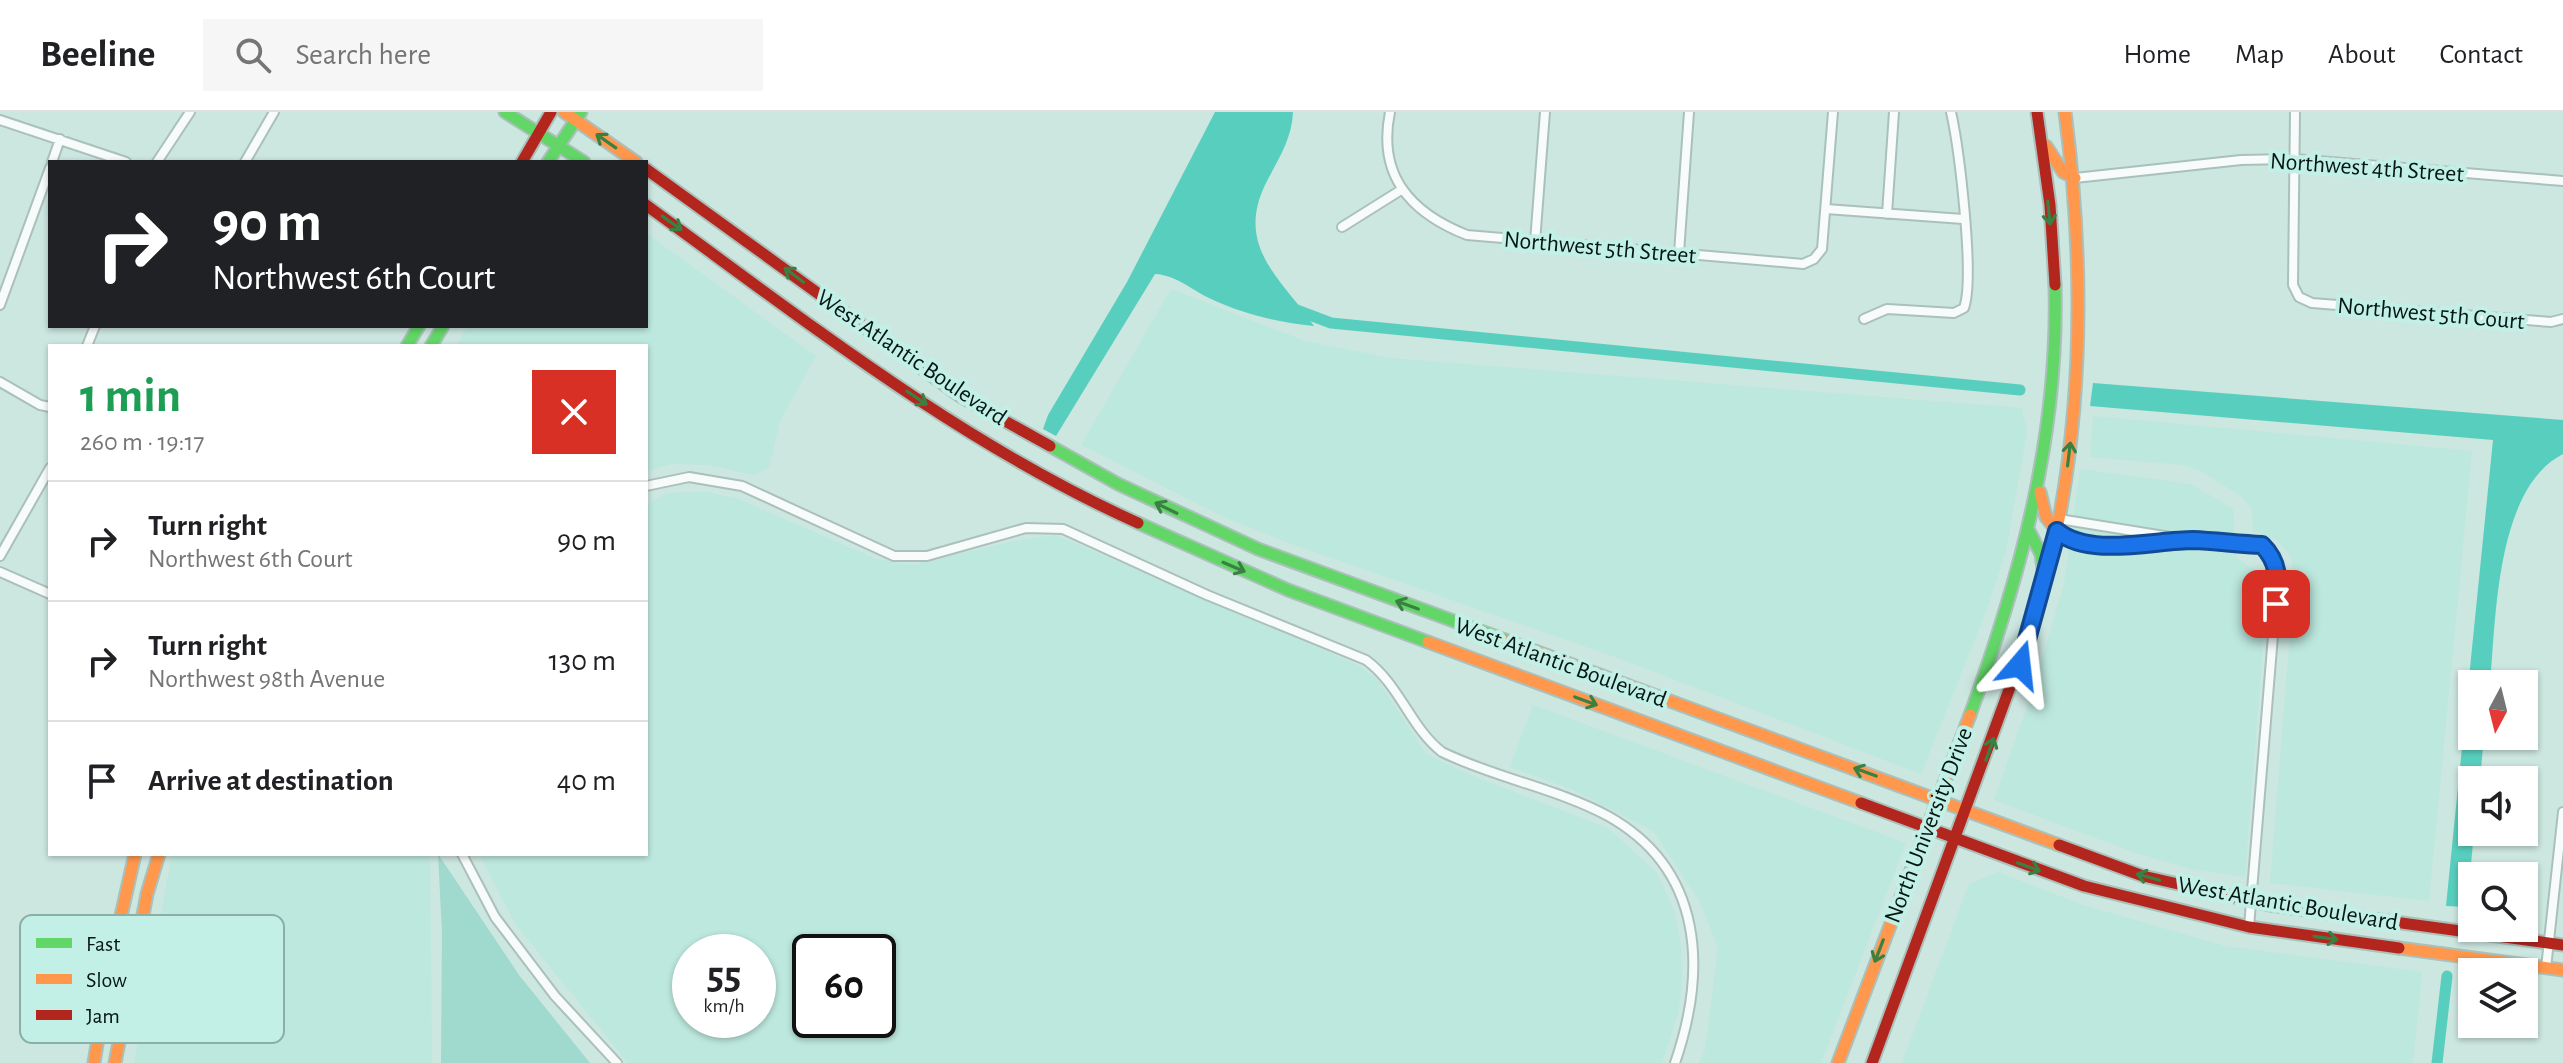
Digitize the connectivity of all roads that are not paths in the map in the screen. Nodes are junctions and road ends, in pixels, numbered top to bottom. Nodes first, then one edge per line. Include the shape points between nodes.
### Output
1 (190, 112) edge
2 (274, 112) edge
3 (505, 112) edge
4 (551, 112) edge
5 (564, 112) edge
6 (1390, 112) edge
7 (1545, 112) edge
8 (1689, 112) edge
9 (1833, 112) edge
10 (1894, 112) edge
11 (1951, 112) edge
12 (2037, 112) edge
13 (2065, 112) edge
14 (2295, 112) edge
15 (578, 116) edge
16 (0, 120) edge
17 (539, 132) junction
18 (2042, 135) junction
19 (60, 139) junction
20 (559, 145) junction
21 (2294, 159) junction
22 (53, 160) edge
23 (120, 160) edge
24 (158, 160) edge
25 (246, 160) edge
26 (523, 160) edge
27 (549, 160) edge
28 (581, 160) edge
29 (633, 160) edge
30 (648, 170) edge
31 (48, 173) edge
32 (2075, 178) junction
33 (2563, 181) edge
34 (1401, 190) junction
35 (648, 206) edge
36 (1826, 209) junction
37 (1887, 214) junction
38 (1963, 219) junction
39 (1342, 227) dead end
40 (1535, 242) junction
41 (1679, 253) junction
42 (0, 305) edge
43 (1864, 319) dead end
44 (2563, 319) edge
45 (0, 382) edge
46 (48, 407) edge
47 (48, 472) edge
48 (648, 485) edge
49 (2039, 485) junction
50 (2058, 525) junction
51 (2029, 531) junction
52 (2189, 540) junction
53 (0, 556) edge
54 (0, 572) edge
55 (2045, 583) junction
56 (48, 593) edge
57 (1938, 799) junction
58 (1967, 811) junction
59 (2563, 812) edge
60 (1928, 827) junction
61 (1957, 839) junction
62 (135, 856) edge
63 (158, 856) edge
64 (463, 856) edge
65 (2251, 901) junction
66 (121, 915) edge
67 (143, 915) edge
68 (2249, 927) junction
69 (2549, 943) junction
70 (2563, 945) edge
71 (2546, 968) junction
72 (2563, 970) edge
73 (97, 1043) edge
74 (119, 1043) edge
75 (94, 1063) edge
76 (115, 1063) edge
77 (617, 1063) edge
78 (1675, 1063) edge
79 (1838, 1063) edge
80 (1872, 1063) edge

1 - 24 street
2 - 25 street
3 - 17 main road
4 - 17 main road
5 - 15 main road
6 - 34 street via 1392,169
7 - 40 street
8 - 41 street
9 - 36 street
10 - 37 street
11 - 38 street
12 - 18 main road, North University Drive
13 - 32 main road, North University Drive
14 - 21 street
15 - 20 main road
29 -> 15 main road
16 - 19 street
17 - 20 main road
17 - 26 main road
18 - 32 main road via 2063,172
18 -> 49 main road, North University Drive via 2055,303 2053,375
19 - 22 street
19 - 23 street
20 - 27 main road
20 - 28 main road
21 - 32 street, Northwest 4th Street
21 - 33 street, Northwest 4th Street
21 - 44 street, Northwest 5th Court via 2293,285 2299,297 2312,303
57 -> 30 main road, West Atlantic Boulevard via 1258,549 1171,510 1058,453 921,369
31 - 42 street
50 -> 32 main road, North University Drive via 2081,306
34 - 39 street
34 - 40 street, Northwest 5th Street via 1421,212 1467,235
35 -> 60 main road, West Atlantic Boulevard via 852,355 1016,460 1180,544 1288,590
36 - 37 street
36 - 41 street, Northwest 5th Street via 1822,249 1803,264
37 - 38 street
38 - 43 street via 1968,255 1964,308 1954,313 1887,309
40 - 41 street, Northwest 5th Street
45 - 46 street
47 - 53 street
48 - 78 street via 689,477 742,486 894,556 927,556 1026,528 1063,529 1366,660 1384,673 1425,736 1442,752 1606,815 1660,861 1683,900 1695,955 1691,1006
49 - 50 main road via 2046,517
49 - 51 main road, North University Drive
50 - 52 street
50 - 52 street via 2068,540 2118,545
50 - 55 main road, North University Drive
51 - 55 main road via 2041,554
51 - 57 main road, North University Drive via 2000,635
52 - 65 street via 2262,545 2274,557 2278,575
54 - 56 street
58 -> 55 main road, North University Drive
57 - 58 main road, West Atlantic Boulevard
57 - 60 main road, North University Drive
58 - 61 main road, North University Drive
65 -> 58 main road, West Atlantic Boulevard via 2143,876
59 - 69 street
60 - 61 main road, West Atlantic Boulevard
60 -> 79 main road, North University Drive
61 -> 68 main road, West Atlantic Boulevard via 2084,886
61 - 80 main road, North University Drive
62 - 66 main road
63 - 67 main road
64 - 77 street via 495,917 555,996
65 - 68 street
65 - 69 main road, West Atlantic Boulevard
68 -> 71 main road, West Atlantic Boulevard
69 - 70 main road, West Atlantic Boulevard
69 - 71 street
71 - 72 main road, West Atlantic Boulevard
73 - 75 main road
74 - 76 main road

